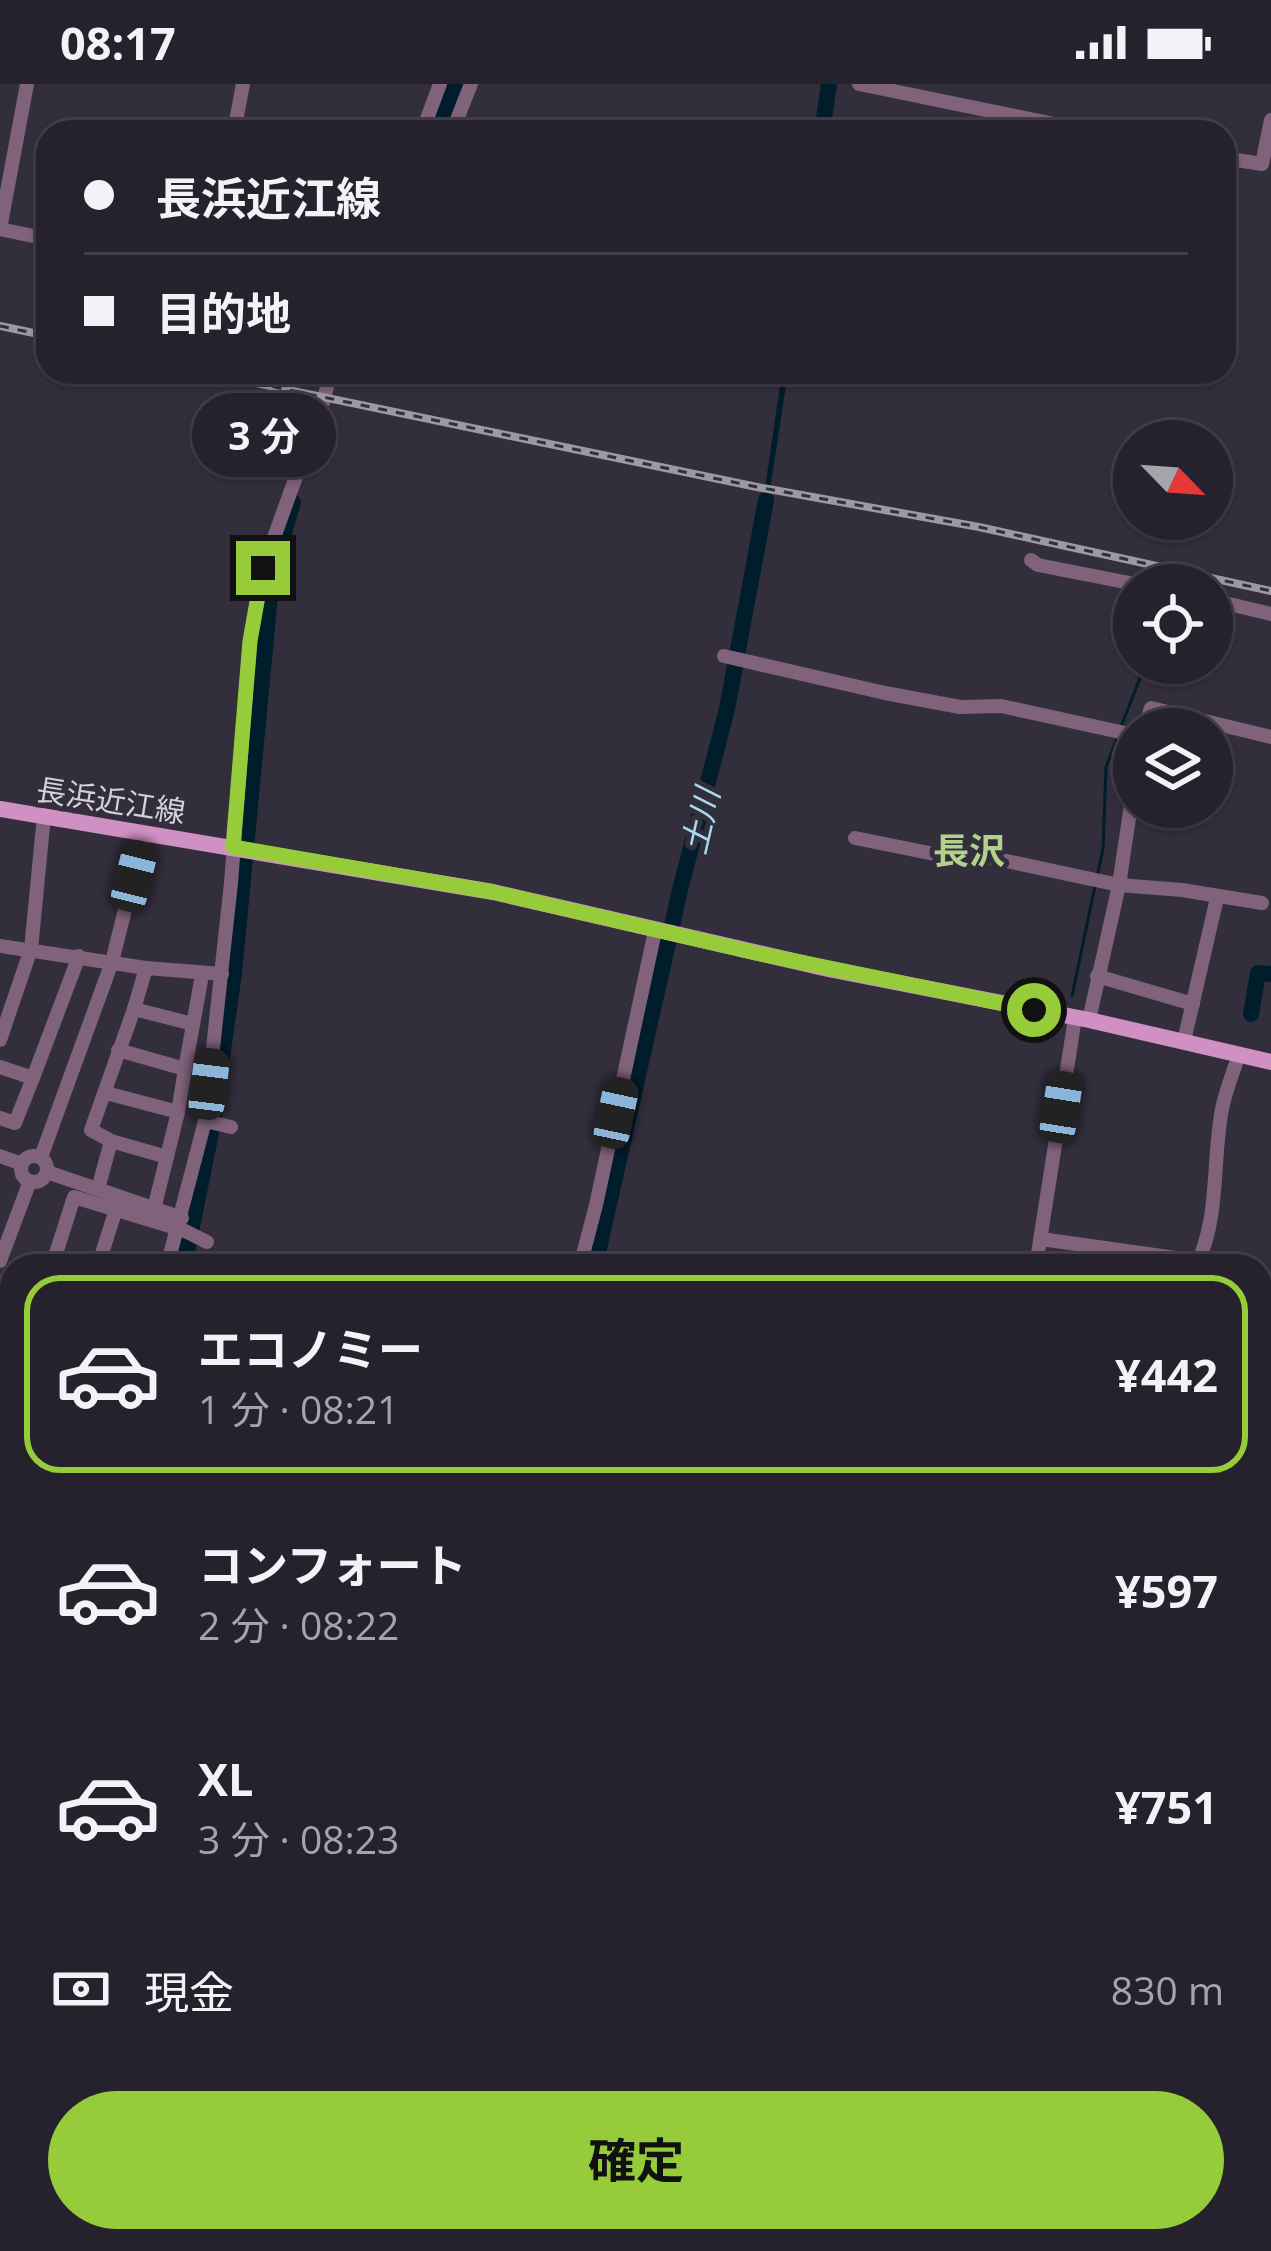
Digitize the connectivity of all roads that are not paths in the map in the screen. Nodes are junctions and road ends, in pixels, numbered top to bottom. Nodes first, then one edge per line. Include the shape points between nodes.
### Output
1 (243, 84) edge
2 (440, 84) edge
3 (471, 84) edge
4 (859, 84) edge
5 (22, 85) edge
6 (236, 120) edge
7 (426, 120) edge
8 (457, 120) edge
9 (1034, 120) edge
10 (1271, 120) edge
11 (1236, 160) edge
12 (0, 230) edge
13 (36, 237) edge
14 (328, 384) edge
15 (1031, 560) dead end
16 (1113, 580) edge
17 (1233, 605) edge
18 (1271, 614) edge
19 (724, 656) dead end
20 (1233, 728) edge
21 (1113, 730) edge
22 (1271, 737) edge
23 (0, 809) edge
24 (44, 816) junction
25 (1128, 828) edge
26 (144, 833) junction
27 (855, 838) dead end
28 (233, 847) junction
29 (1119, 885) junction
30 (1217, 898) junction
31 (1262, 903) dead end
32 (657, 931) junction
33 (0, 946) edge
34 (31, 949) junction
35 (79, 956) junction
36 (112, 962) junction
37 (146, 968) junction
38 (222, 974) junction
39 (202, 975) junction
40 (1097, 976) junction
41 (1193, 1004) junction
42 (134, 1009) junction
43 (1082, 1019) junction
44 (193, 1024) junction
45 (0, 1040) edge
46 (1184, 1040) junction
47 (118, 1050) junction
48 (1239, 1054) junction
49 (1271, 1062) edge
50 (0, 1067) edge
51 (185, 1069) junction
52 (33, 1078) junction
53 (106, 1094) junction
54 (178, 1112) junction
55 (0, 1118) edge
56 (205, 1121) junction
57 (231, 1127) dead end
58 (111, 1141) junction
59 (0, 1156) edge
60 (167, 1156) junction
61 (22, 1164) junction
62 (44, 1164) junction
63 (30, 1181) junction
64 (98, 1189) junction
65 (116, 1209) junction
66 (154, 1209) junction
67 (181, 1225) junction
68 (1040, 1239) junction
69 (206, 1241) dead end
70 (3, 1254) edge
71 (56, 1254) edge
72 (102, 1254) edge
73 (171, 1254) edge
74 (583, 1254) edge
75 (1038, 1254) edge
76 (1134, 1254) edge
77 (1203, 1254) edge

1 - 6 street
2 - 7 street
3 - 8 street
4 - 9 street
5 - 12 street
10 - 11 street via 1262,164
12 - 13 street
14 - 28 street via 263,568
15 - 16 street
17 - 18 street
19 - 21 street
20 - 22 street
23 - 24 main road, 長浜近江線
24 - 26 main road, 長浜近江線
24 - 34 street
25 - 29 street
26 - 28 main road, 長浜近江線
26 - 36 street
27 - 29 street
28 - 32 main road, 長浜近江線 via 493,892
28 - 38 street
29 - 30 street
29 - 40 street
30 - 31 street
30 - 41 street
32 - 43 main road, 長浜近江線
32 - 74 street
33 - 34 street
34 - 35 street
34 - 45 street
35 - 36 street
35 - 52 street
36 - 37 street
36 - 62 street
37 - 39 street
37 - 42 street
38 - 39 street
38 - 56 street
39 - 44 street
40 - 41 street
40 - 43 street
41 - 46 street
42 - 44 street
42 - 47 street
43 - 46 main road, 長浜近江線
43 - 68 street
44 - 51 street
46 - 48 main road, 長浜近江線
47 - 51 street
47 - 53 street
48 - 49 main road, 長浜近江線
48 - 77 street via 1222,1110
50 - 52 street
51 - 54 street
52 - 55 street via 15,1123
53 - 54 street
53 - 58 street via 91,1130
54 - 60 street
56 - 57 street
56 - 67 street
58 - 60 street
58 - 64 street
59 - 61 street
60 - 66 street
61 - 62 street via 30,1156
61 - 63 street
62 - 63 street via 38,1181
62 - 64 street
63 - 70 street
64 - 66 street
65 - 67 street
65 - 71 street via 74,1197
65 - 72 street
66 - 67 street
67 - 69 street
67 - 73 street
68 - 75 street
68 - 76 street

